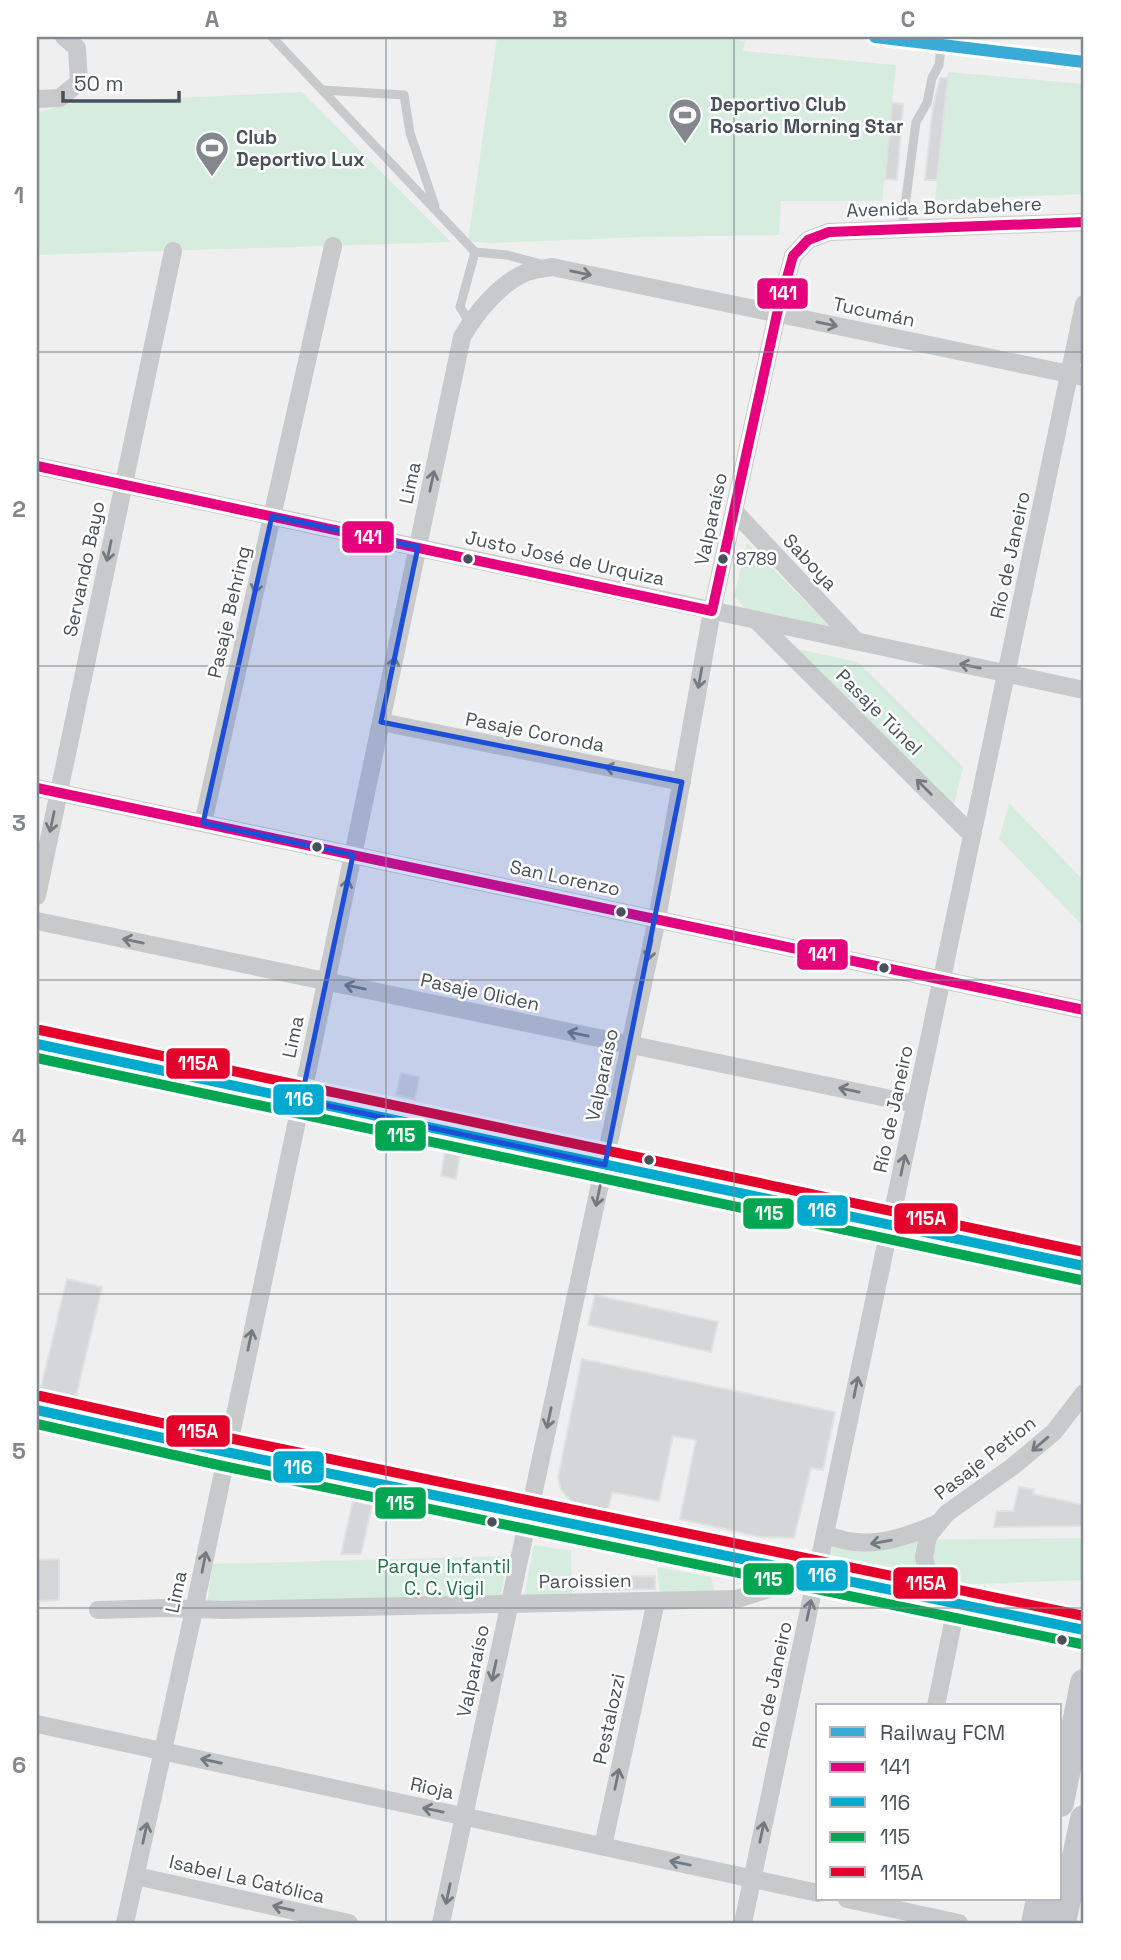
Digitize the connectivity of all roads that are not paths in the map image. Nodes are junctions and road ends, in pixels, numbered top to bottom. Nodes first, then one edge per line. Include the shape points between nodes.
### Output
1 (64, 37) edge
2 (272, 37) edge
3 (942, 37) edge
4 (321, 90) junction
5 (37, 99) edge
6 (437, 211) junction
7 (1084, 222) edge
8 (902, 229) junction
9 (807, 240) joint
10 (333, 246) dead end
11 (173, 251) dead end
12 (475, 252) junction
13 (552, 267) junction
14 (496, 294) joint
15 (1084, 304) edge
16 (777, 314) junction
17 (470, 323) junction
18 (1077, 376) edge
19 (37, 466) edge
20 (124, 485) junction
21 (734, 511) junction
22 (272, 516) junction
23 (418, 547) junction
24 (712, 611) junction
25 (755, 620) junction
26 (856, 641) junction
27 (1006, 674) junction
28 (1084, 690) edge
29 (381, 722) junction
30 (681, 782) junction
31 (37, 788) edge
32 (58, 793) junction
33 (203, 823) junction
34 (972, 835) junction
35 (353, 855) junction
36 (37, 896) edge
37 (657, 919) junction
38 (37, 921) edge
39 (942, 980) junction
40 (326, 981) junction
41 (1084, 1010) edge
42 (37, 1044) edge
43 (630, 1045) junction
44 (301, 1100) junction
45 (915, 1104) junction
46 (605, 1165) junction
47 (890, 1225) junction
48 (1084, 1266) edge
49 (1084, 1393) edge
50 (37, 1410) edge
51 (226, 1452) junction
52 (528, 1514) junction
53 (936, 1524) junction
54 (825, 1534) junction
55 (816, 1574) junction
56 (656, 1601) junction
57 (957, 1603) junction
58 (508, 1604) junction
59 (99, 1610) dead end
60 (194, 1610) junction
61 (1084, 1630) edge
62 (1084, 1683) edge
63 (936, 1704) edge
64 (37, 1724) edge
65 (162, 1751) junction
66 (1062, 1793) edge
67 (464, 1816) junction
68 (1084, 1819) edge
69 (603, 1846) junction
70 (136, 1876) junction
71 (752, 1878) junction
72 (816, 1893) edge
73 (857, 1900) edge
74 (1040, 1900) edge
75 (896, 1904) edge
76 (125, 1923) edge
77 (349, 1923) edge
78 (442, 1923) edge
79 (743, 1923) edge
80 (959, 1923) edge
81 (1035, 1923) edge
82 (1062, 1923) edge

1 - 5 street via 77,48 79,82 60,98
2 - 4 lane
3 - 8 lane via 928,103 916,122
4 - 6 lane
4 - 6 lane via 404,95 410,133
6 - 12 lane
7 - 8 street, Avenida Bordabehere
8 - 9 street, Avenida Bordabehere via 829,232
9 - 16 street, Valparaíso via 793,256
10 - 22 street, Pasaje Behring
11 - 20 street, Servando Bayo
12 - 13 lane
12 - 17 lane via 460,307
13 - 14 street, Tucumán via 527,272
13 -> 16 street, Tucumán
14 - 17 street, Lima
15 - 18 street, Río de Janeiro
16 -> 18 street, Tucumán
16 - 21 street, Valparaíso
23 -> 17 street, Lima via 462,337
18 - 27 street, Río de Janeiro
19 - 20 street, Justo José de Urquiza
20 - 22 street, Justo José de Urquiza
20 -> 32 street, Servando Bayo
21 - 24 street, Valparaíso
21 - 26 street, Saboya
22 - 23 street, Justo José de Urquiza
22 -> 33 street, Pasaje Behring
23 - 24 street, Justo José de Urquiza
29 -> 23 street, Lima
24 - 25 street, Justo José de Urquiza
24 -> 30 street, Valparaíso
25 - 26 street, Justo José de Urquiza
34 -> 25 street, Pasaje Túnel
27 -> 26 street, Justo José de Urquiza
27 - 28 street, Justo José de Urquiza
27 - 34 street, Río de Janeiro
30 -> 29 street, Pasaje Coronda
29 - 35 street, Lima
30 - 37 street, Valparaíso
31 - 32 street, San Lorenzo
32 - 33 street, San Lorenzo
32 -> 36 street, Servando Bayo
33 - 35 street, San Lorenzo
34 - 39 street, Río de Janeiro
35 - 37 street, San Lorenzo
40 -> 35 street, Lima
37 - 39 street, San Lorenzo
37 -> 43 street, Valparaíso
40 -> 38 street, Pasaje Oliden
39 - 41 street, San Lorenzo
39 - 45 street, Río de Janeiro
43 -> 40 street, Pasaje Oliden
40 - 44 street, Lima
42 - 44 main road
45 -> 43 street, Pasaje Oliden
43 - 46 street, Valparaíso
44 - 46 main road
51 -> 44 street, Lima
47 -> 45 street, Río de Janeiro
46 - 47 main road
46 -> 52 street, Valparaíso
47 - 48 main road
54 -> 47 street, Río de Janeiro
49 -> 53 street, Pasaje Petion via 1054,1432
50 - 51 main road
51 - 52 main road
60 -> 51 street, Lima
52 - 55 main road
52 - 58 street, Valparaíso
53 -> 54 street, Pasaje Petion via 906,1537 869,1544 843,1542
53 - 57 street, Pasaje Petion via 925,1546 927,1571
54 - 55 street, Río de Janeiro
55 - 56 street, Paroissien via 737,1599
55 - 57 main road
71 -> 55 street, Río de Janeiro
56 - 58 street, Paroissien
69 -> 56 street, Pestalozzi
57 - 61 main road
57 - 63 street
58 - 60 street, Paroissien
58 -> 67 street, Valparaíso
59 - 60 street, Paroissien
60 - 65 street, Lima
62 - 66 main road
64 - 65 street, Rioja
67 -> 65 street, Rioja
70 -> 65 street, Lima
67 - 69 street, Rioja
67 -> 78 street, Valparaíso
68 - 82 main road
71 -> 69 street, Rioja
70 - 76 street, Lima
77 -> 70 street, Isabel La Católica
71 - 72 street, Rioja
71 - 79 street, Río de Janeiro
73 - 75 street
74 - 81 main road
75 - 80 street

